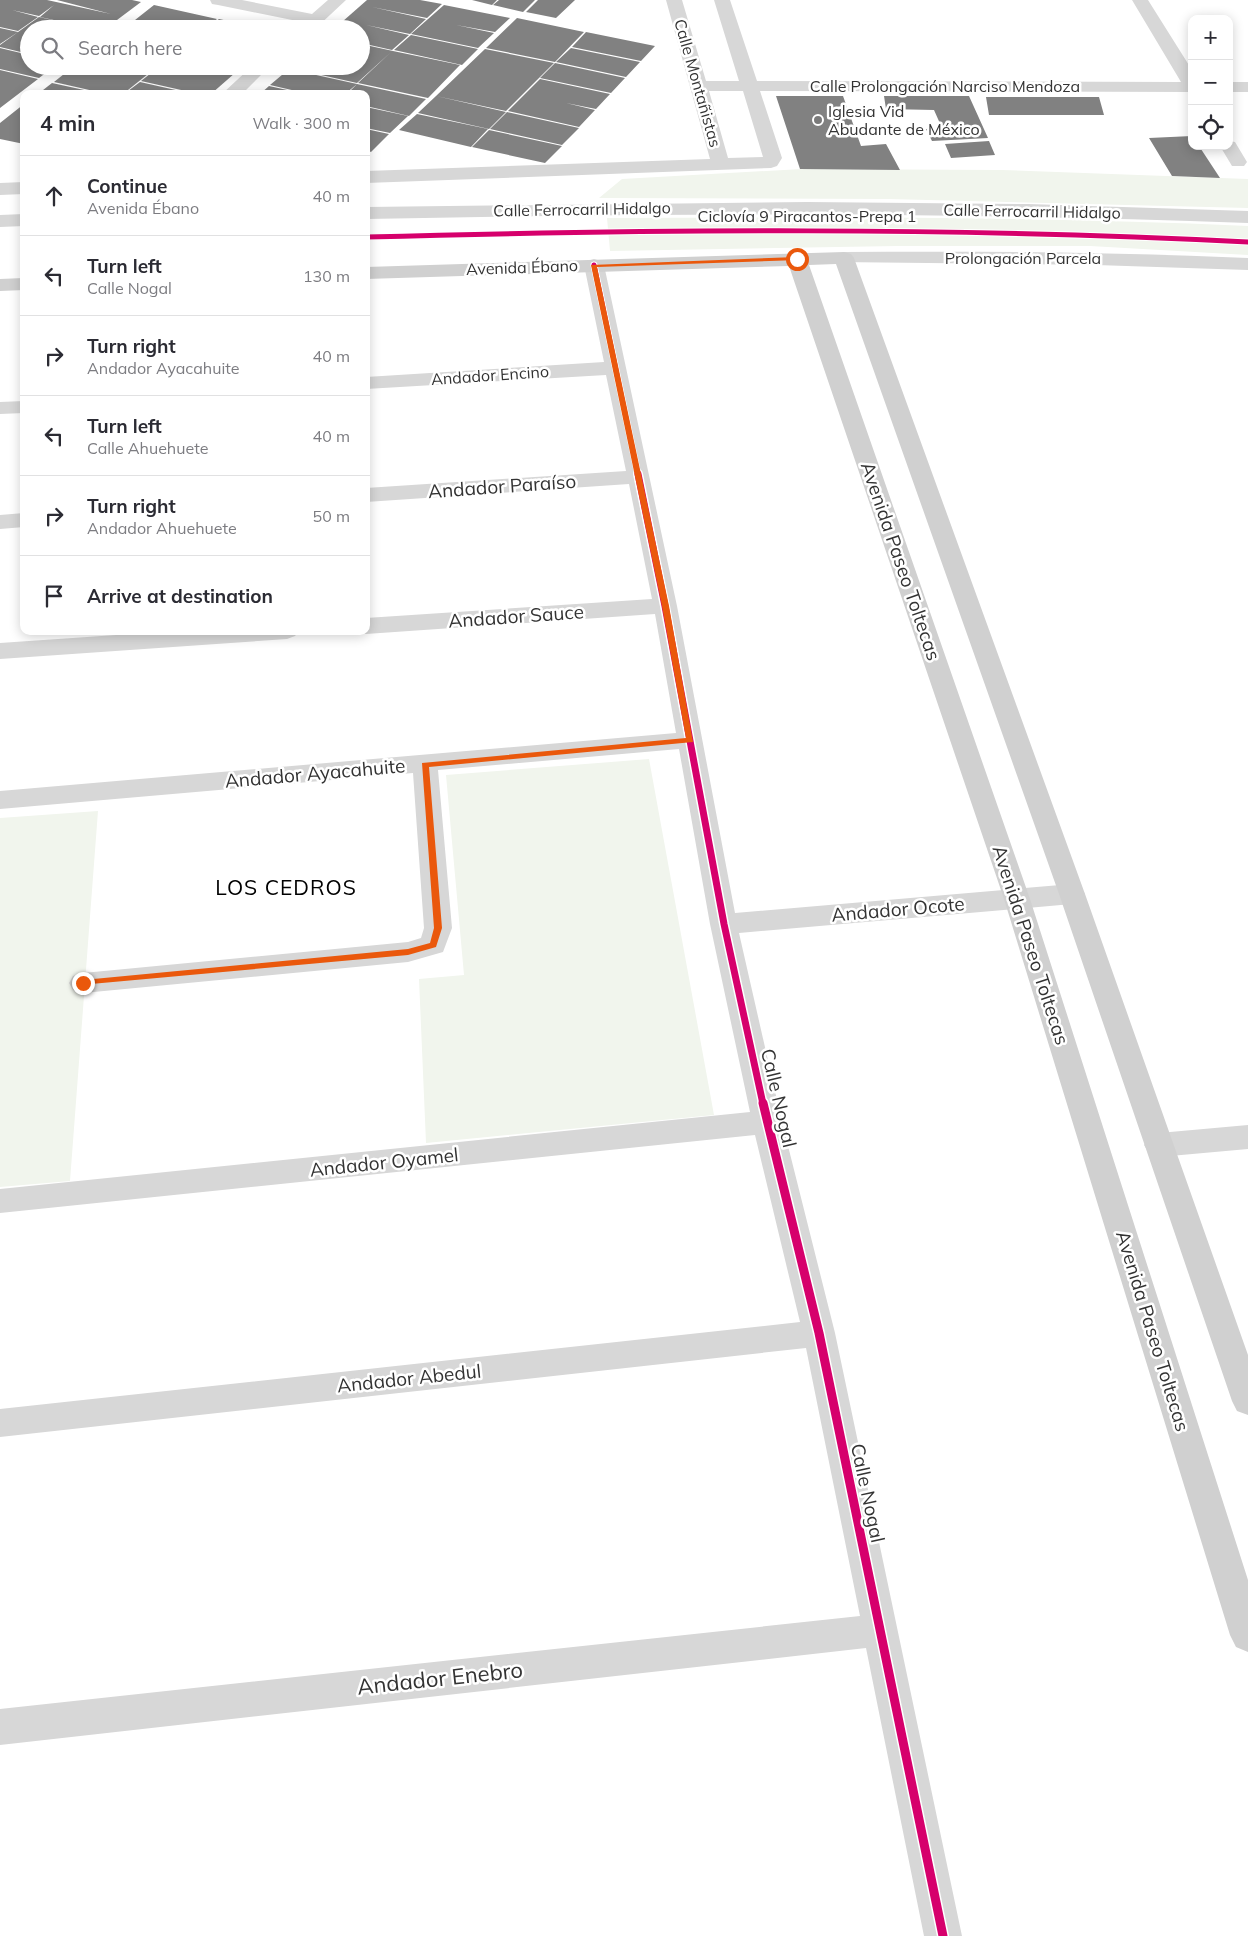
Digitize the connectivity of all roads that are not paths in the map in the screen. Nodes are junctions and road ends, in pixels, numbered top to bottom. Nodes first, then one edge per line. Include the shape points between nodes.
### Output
1 (218, 0) edge
2 (338, 0) edge
3 (674, 0) edge
4 (722, 0) edge
5 (1140, 0) edge
6 (295, 20) edge
7 (315, 20) edge
8 (252, 75) edge
9 (1188, 79) edge
10 (699, 86) junction
11 (749, 86) junction
12 (1188, 86) edge
13 (1233, 87) edge
14 (1248, 87) edge
15 (235, 90) edge
16 (1231, 150) edge
17 (1238, 162) dead end
18 (722, 165) junction
19 (370, 177) edge
20 (20, 188) edge
21 (0, 189) edge
22 (370, 213) edge
23 (1248, 217) edge
24 (20, 220) edge
25 (0, 221) edge
26 (844, 258) junction
27 (797, 259) junction
28 (1248, 264) edge
29 (594, 265) junction
30 (370, 273) edge
31 (20, 284) edge
32 (0, 285) edge
33 (615, 368) junction
34 (370, 383) edge
35 (20, 407) edge
36 (0, 408) edge
37 (639, 477) junction
38 (370, 495) edge
39 (20, 520) edge
40 (0, 522) edge
41 (665, 606) junction
42 (370, 626) edge
43 (229, 635) edge
44 (0, 651) edge
45 (690, 740) junction
46 (425, 764) junction
47 (0, 800) edge
48 (1072, 894) junction
49 (1017, 899) junction
50 (724, 924) junction
51 (83, 983) dead end
52 (767, 1122) junction
53 (1248, 1137) edge
54 (1159, 1146) junction
55 (0, 1201) edge
56 (819, 1333) junction
57 (1248, 1401) edge
58 (0, 1423) edge
59 (880, 1630) junction
60 (1248, 1636) edge
61 (0, 1728) edge
62 (943, 1936) edge

1 - 6 street
2 - 7 street
3 - 10 street, Calle Montañistas
4 - 11 street
5 - 9 street
8 - 15 street
10 - 11 street, Calle Prolongación Narciso Mendoza
10 - 18 street, Calle Montañistas
11 - 12 street, Calle Prolongación Narciso Mendoza
11 - 18 street via 773,158 771,162
13 - 14 street
16 - 17 street
18 - 19 street
20 - 21 street
22 - 23 street, Calle Ferrocarril Hidalgo via 625,208 1055,211
24 - 25 street
26 - 27 street, Prolongación Parcela
26 - 28 street, Prolongación Parcela via 1016,256
26 - 48 street
27 - 29 street, Avenida Ébano
27 - 49 street, Avenida Paseo Toltecas
29 - 30 street, Avenida Ébano
29 - 33 street, Calle Nogal
31 - 32 street
33 - 34 street, Andador Encino
33 - 37 street, Calle Nogal
35 - 36 street
37 - 38 street, Andador Paraíso
37 - 41 street, Calle Nogal
39 - 40 street
41 - 42 street, Andador Sauce
41 - 45 street, Calle Nogal
43 - 44 street
45 - 46 street, Andador Ayacahuite
45 - 50 street, Calle Nogal
46 - 47 street, Andador Ayacahuite
46 - 51 street via 438,928 434,945 408,952
48 - 49 street, Andador Ocote
48 - 54 street
49 - 50 street, Andador Ocote
49 - 60 street, Avenida Paseo Toltecas
50 - 52 street, Calle Nogal
52 - 55 street, Andador Oyamel
52 - 56 street, Calle Nogal
53 - 54 street
54 - 57 street
56 - 58 street, Andador Abedul
56 - 59 street, Calle Nogal
59 - 61 street, Andador Enebro
59 - 62 street, Calle Nogal

